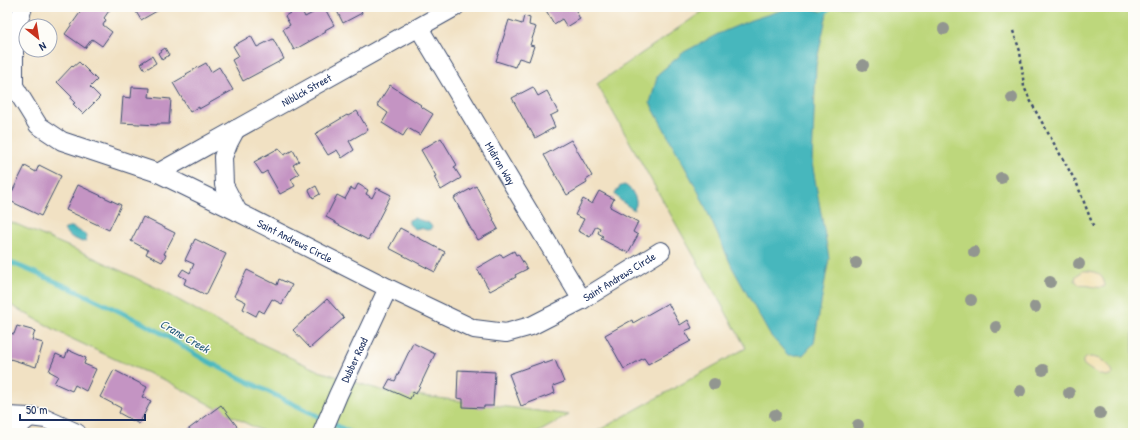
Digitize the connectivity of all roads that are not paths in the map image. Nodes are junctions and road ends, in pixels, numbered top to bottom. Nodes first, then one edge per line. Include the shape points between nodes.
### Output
1 (23, 7) edge
2 (455, 7) edge
3 (419, 28) junction
4 (236, 129) junction
5 (158, 173) junction
6 (238, 212) junction
7 (661, 251) dead end
8 (388, 288) junction
9 (582, 300) junction
10 (7, 416) edge
11 (30, 417) junction
12 (10, 433) edge
13 (77, 433) edge
14 (322, 433) edge

1 - 5 street, Saint Andrews Circle via 14,36 14,86 38,125 62,142
2 - 3 street, Niblick Street
3 - 4 street, Niblick Street
3 - 9 street, Midiron Way
4 - 5 street, Niblick Street
4 - 6 street via 223,157 224,185
5 - 6 street, Saint Andrews Circle
6 - 8 street, Saint Andrews Circle
7 - 9 street, Saint Andrews Circle
8 - 9 street, Saint Andrews Circle via 474,329 506,333 531,326
8 - 14 street, Dubber Road
10 - 11 street
11 - 12 street
11 - 13 street via 46,419

